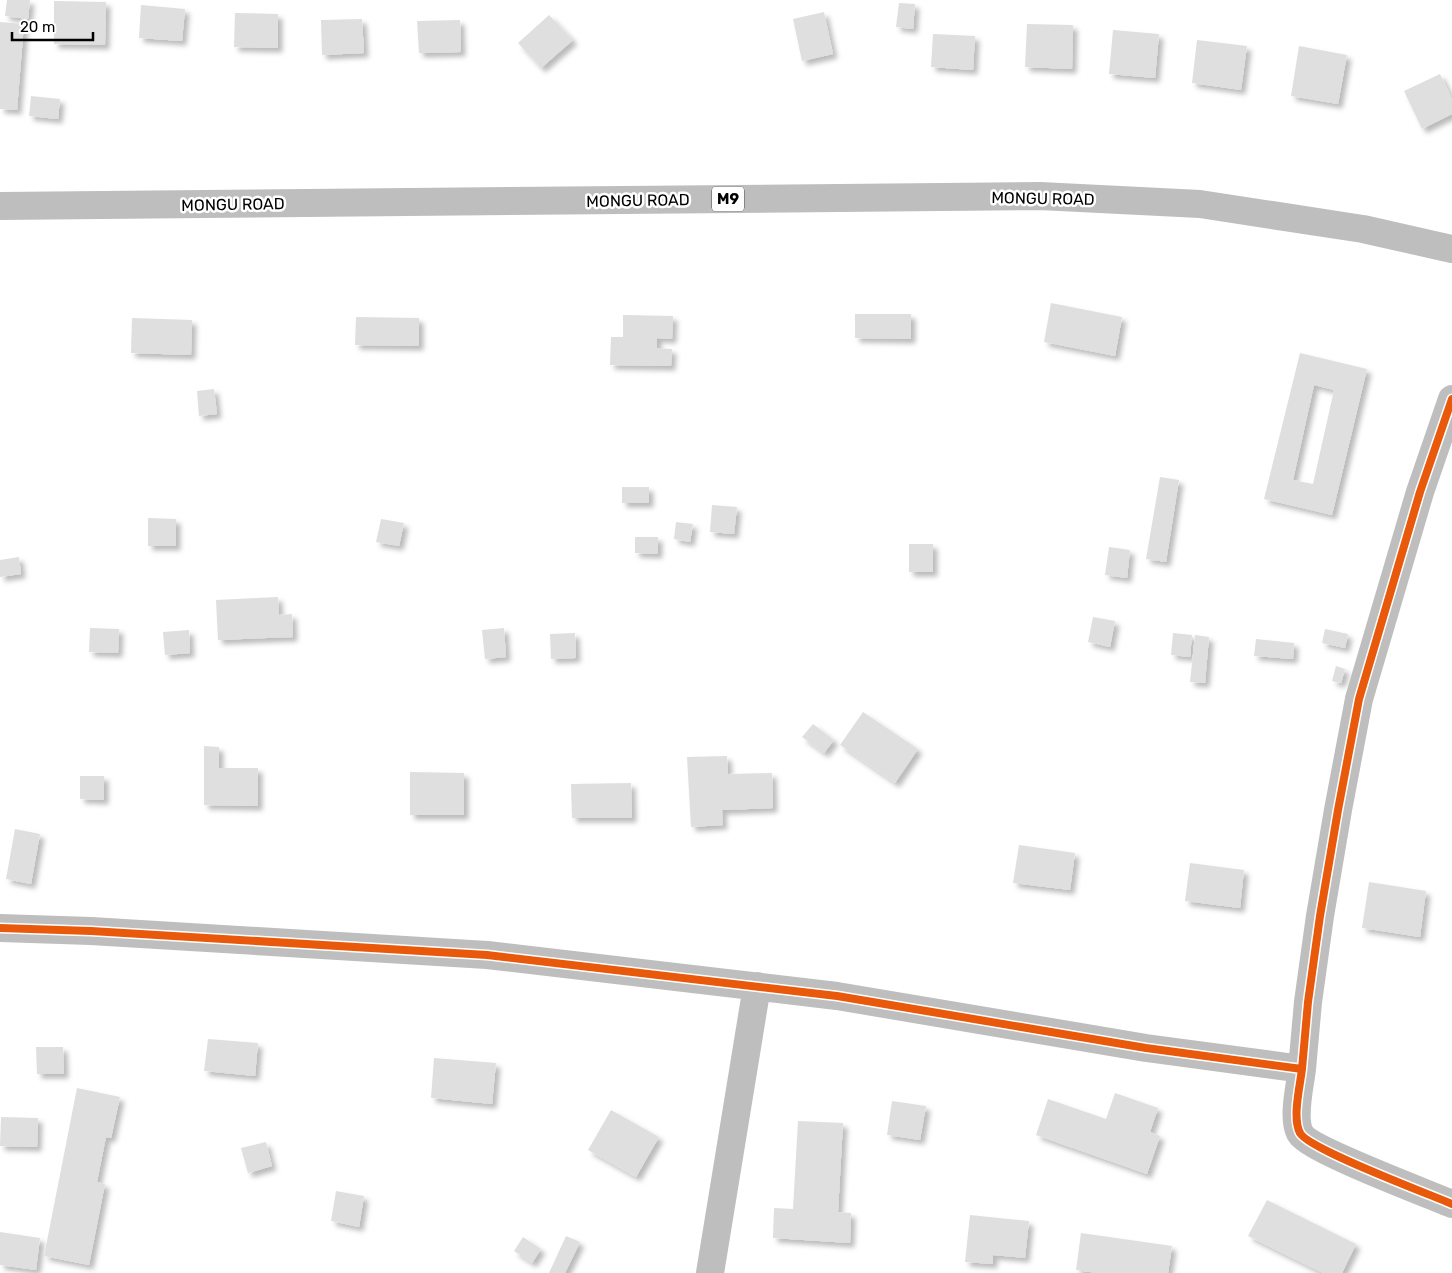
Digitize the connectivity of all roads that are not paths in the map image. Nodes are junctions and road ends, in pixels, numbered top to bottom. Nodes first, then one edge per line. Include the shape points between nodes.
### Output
1 (0, 206) edge
2 (1451, 247) edge
3 (1452, 399) edge
4 (0, 928) edge
5 (757, 986) junction
6 (1302, 1069) junction
7 (1452, 1204) edge
8 (710, 1273) edge

1 - 2 street, MONGU ROAD / M9 via 1040,196 1200,204 1363,229
3 - 6 street via 1420,492 1359,699 1320,916
4 - 5 street via 487,955
5 - 6 street via 951,1014 1146,1048
5 - 8 street
6 - 7 street via 1296,1117 1300,1135 1334,1155

